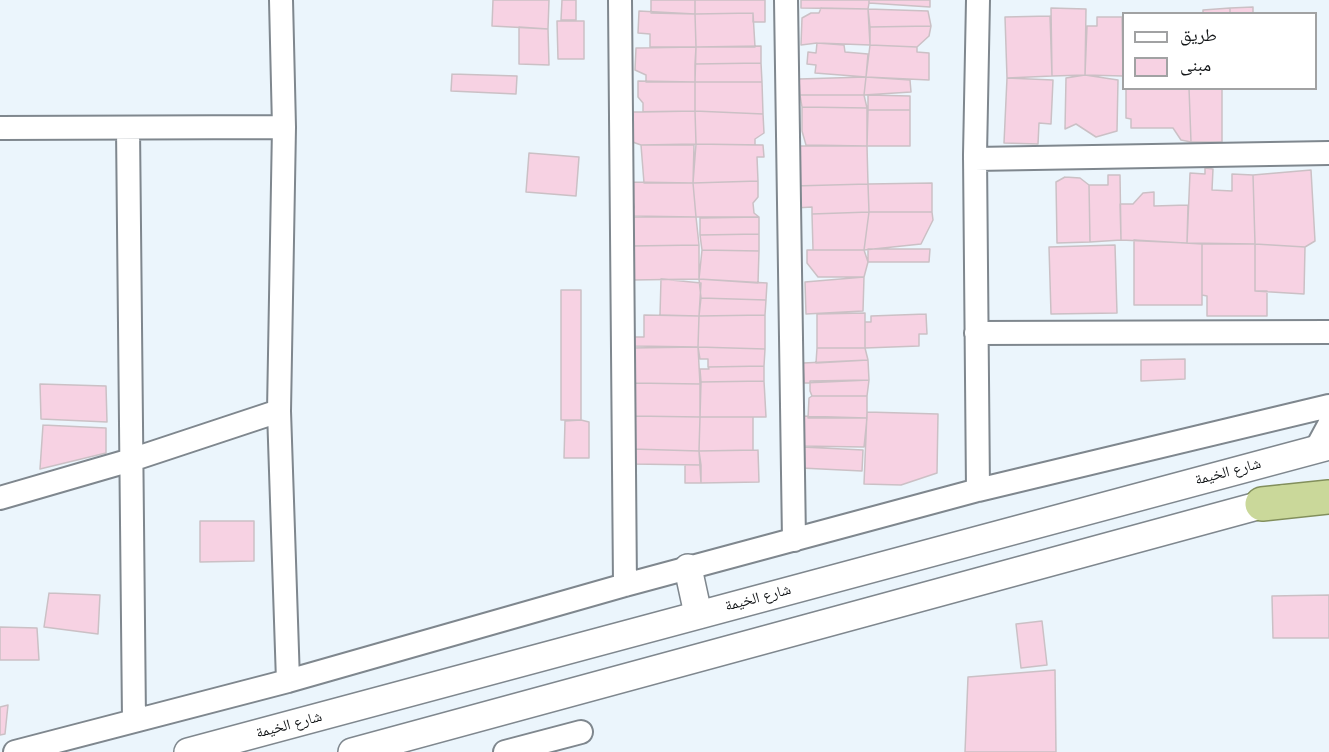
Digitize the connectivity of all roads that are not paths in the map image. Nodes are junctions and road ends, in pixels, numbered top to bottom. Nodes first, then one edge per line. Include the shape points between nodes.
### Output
1 (281, 0) edge
2 (620, 0) edge
3 (786, 0) edge
4 (978, 0) edge
5 (284, 127) junction
6 (0, 128) edge
7 (128, 128) junction
8 (1329, 153) edge
9 (975, 159) junction
10 (1329, 332) edge
11 (976, 333) junction
12 (1329, 406) edge
13 (279, 411) junction
14 (1329, 425) edge
15 (1322, 447) edge
16 (131, 460) junction
17 (1329, 487) edge
18 (978, 490) junction
19 (1329, 497) edge
20 (0, 498) edge
21 (1262, 504) junction
22 (794, 540) junction
23 (688, 568) junction
24 (625, 585) junction
25 (698, 614) junction
26 (618, 636) junction
27 (488, 671) junction
28 (627, 678) junction
29 (288, 681) junction
30 (499, 712) junction
31 (134, 720) junction
32 (581, 732) dead end
33 (15, 752) edge
34 (188, 752) edge
35 (352, 752) edge
36 (505, 752) edge

1 - 5 street
2 - 24 street
3 - 22 street
4 - 9 street
5 - 7 street
5 - 13 street
6 - 7 street
7 - 16 street
8 - 9 street
9 - 11 street
10 - 11 street
11 - 18 street
12 - 18 street
13 - 16 street
13 - 29 street
14 - 15 street
15 - 25 street, شارع الخيمة
16 - 20 street
16 - 31 street
17 - 21 street
18 - 22 street
19 - 21 highway
21 - 28 street
22 - 23 street
23 - 24 street
23 - 25 street
24 - 29 street
25 - 26 street, شارع الخيمة
26 - 27 street, شارع الخيمة
26 - 28 street via 616,658
27 - 30 street via 498,691
27 - 34 street, شارع الخيمة
28 - 30 street
29 - 31 street
30 - 35 street
31 - 33 street
32 - 36 street

